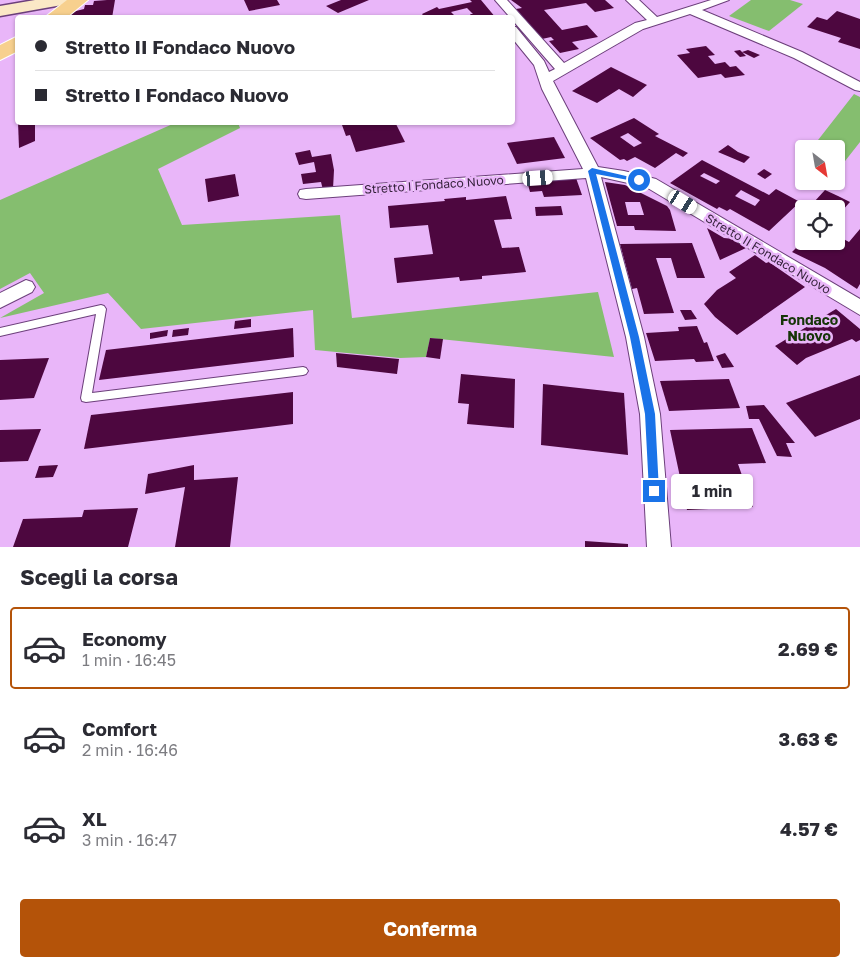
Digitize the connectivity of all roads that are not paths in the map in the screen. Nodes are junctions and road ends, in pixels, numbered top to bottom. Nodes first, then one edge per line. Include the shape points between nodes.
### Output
1 (62, 0) edge
2 (79, 0) edge
3 (488, 0) edge
4 (501, 0) edge
5 (632, 0) edge
6 (723, 0) edge
7 (691, 10) junction
8 (0, 11) edge
9 (57, 15) edge
10 (500, 15) edge
11 (514, 15) edge
12 (515, 16) edge
13 (655, 21) junction
14 (515, 34) edge
15 (562, 69) junction
16 (546, 79) junction
17 (860, 87) edge
18 (592, 171) junction
19 (306, 194) dead end
20 (26, 287) dead end
21 (0, 301) edge
22 (860, 308) edge
23 (0, 332) edge
24 (303, 370) dead end
25 (659, 547) edge

1 - 8 street
2 - 9 main road
3 - 10 street
4 - 11 street
5 - 13 street
6 - 7 street
7 - 13 street
7 - 17 street via 798,55
12 - 15 street
13 - 15 street via 626,32
14 - 16 street via 540,64
15 - 16 street
16 - 18 street
18 - 19 street, Stretto I Fondaco Nuovo via 577,175
18 - 22 street, Stretto II Fondaco Nuovo via 650,183
18 - 25 street via 635,337 650,414
20 - 21 street
23 - 24 lane via 102,309 86,398

